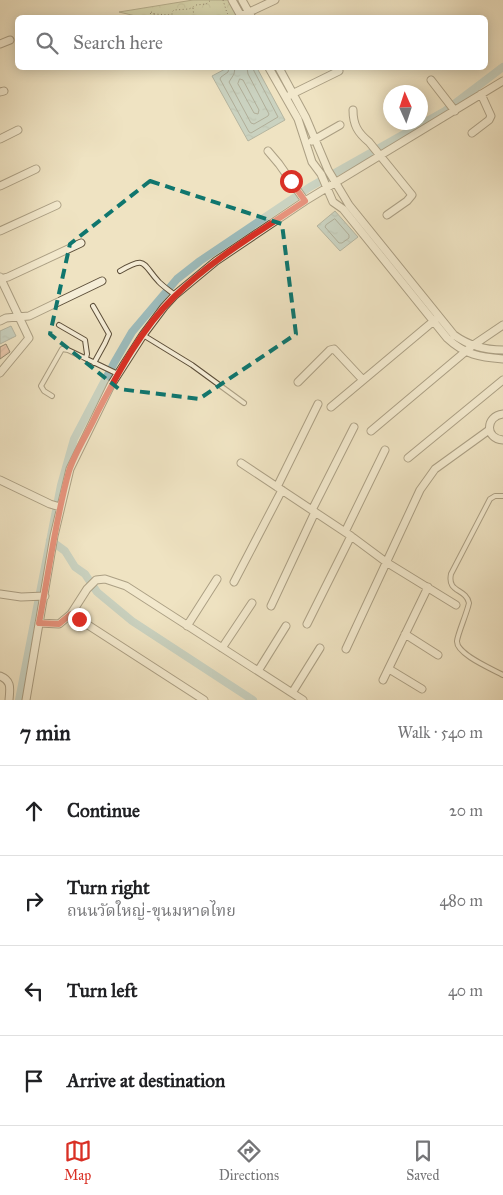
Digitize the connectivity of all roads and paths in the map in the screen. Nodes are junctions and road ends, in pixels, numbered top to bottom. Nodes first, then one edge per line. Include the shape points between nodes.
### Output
1 (211, 0) edge
2 (222, 0) edge
3 (232, 0) edge
4 (242, 0) edge
5 (275, 0) edge
6 (195, 6) junction
7 (154, 14) dead end
8 (163, 15) edge
9 (172, 15) edge
10 (194, 15) edge
11 (229, 15) edge
12 (241, 15) edge
13 (250, 15) edge
14 (10, 40) dead end
15 (0, 44) edge
16 (271, 70) edge
17 (279, 70) edge
18 (339, 71) dead end
19 (431, 80) dead end
20 (503, 81) edge
21 (481, 94) junction
22 (289, 95) junction
23 (353, 110) dead end
24 (453, 110) junction
25 (340, 125) dead end
26 (18, 130) dead end
27 (472, 132) dead end
28 (0, 139) edge
29 (314, 140) junction
30 (306, 144) junction
31 (268, 151) dead end
32 (378, 154) junction
33 (36, 169) dead end
34 (335, 182) junction
35 (0, 186) edge
36 (327, 187) junction
37 (303, 199) junction
38 (58, 205) dead end
39 (346, 207) junction
40 (387, 215) dead end
41 (0, 231) edge
42 (81, 243) dead end
43 (120, 270) dead end
44 (0, 278) edge
45 (102, 281) dead end
46 (173, 294) junction
47 (93, 306) dead end
48 (19, 317) junction
49 (436, 319) junction
50 (0, 321) edge
51 (59, 325) dead end
52 (503, 325) edge
53 (143, 334) junction
54 (472, 346) junction
55 (503, 350) edge
56 (466, 352) junction
57 (86, 358) junction
58 (503, 359) edge
59 (94, 363) junction
60 (0, 373) edge
61 (116, 373) junction
62 (363, 380) junction
63 (503, 380) edge
64 (298, 382) dead end
65 (52, 396) dead end
66 (244, 403) dead end
67 (318, 404) dead end
68 (331, 407) dead end
69 (503, 414) edge
70 (354, 428) dead end
71 (489, 430) junction
72 (371, 431) dead end
73 (503, 440) edge
74 (385, 450) dead end
75 (408, 458) dead end
76 (241, 463) dead end
77 (0, 480) edge
78 (279, 488) junction
79 (503, 496) edge
80 (56, 506) junction
81 (313, 511) junction
82 (348, 534) junction
83 (386, 562) junction
84 (217, 580) dead end
85 (234, 582) dead end
86 (428, 587) junction
87 (0, 594) edge
88 (42, 596) junction
89 (252, 603) dead end
90 (456, 605) dead end
91 (271, 606) dead end
92 (71, 614) junction
93 (39, 623) junction
94 (307, 624) dead end
95 (187, 626) junction
96 (286, 626) dead end
97 (405, 634) junction
98 (222, 648) junction
99 (320, 648) dead end
100 (346, 649) dead end
101 (438, 655) dead end
102 (389, 668) junction
103 (258, 671) junction
104 (503, 675) edge
105 (0, 676) edge
106 (383, 680) dead end
107 (422, 689) dead end
108 (292, 693) junction
109 (8, 700) edge
110 (26, 700) edge
111 (204, 700) edge
112 (303, 700) edge

1 - 6 path
2 - 11 path
3 - 12 street
4 - 13 street
5 - 13 street
6 - 9 path via 190,10 174,10
6 - 10 path
7 - 8 path
14 - 15 street
16 - 22 street
17 - 22 street
18 - 22 street
19 - 24 street
20 - 21 street
21 - 24 street
21 - 27 street via 491,116
22 - 29 street via 306,118
22 - 30 street
23 - 32 street via 354,124
24 - 32 street
25 - 29 street
26 - 28 street
29 - 30 street
29 - 34 street
30 - 36 street via 308,155
31 - 37 street
32 - 34 street
32 - 40 street via 412,196
33 - 35 street
34 - 36 street
34 - 39 street
36 - 37 street
36 - 39 street via 333,202
37 - 46 street
38 - 41 street
39 - 49 street
42 - 44 street
43 - 46 lane via 132,264 146,263 159,282
44 - 48 street
45 - 48 street via 29,316
46 - 53 street
47 - 59 lane via 108,334
48 - 50 street
48 - 60 street via 29,338
49 - 54 street
49 - 56 street via 447,338
49 - 62 street
51 - 57 lane via 85,340
52 - 54 street
53 - 61 street
53 - 66 lane
54 - 55 street
54 - 56 street
56 - 58 street
56 - 72 street
57 - 59 lane
57 - 65 lane via 65,349 60,351 42,386
59 - 61 lane
61 - 80 street
62 - 64 street via 334,349
62 - 68 street
63 - 75 street
67 - 78 street
69 - 71 street via 492,418
70 - 81 street
71 - 73 street via 494,438
71 - 83 street via 435,469 420,490
74 - 82 street
76 - 78 street
77 - 80 street
78 - 81 street
78 - 85 street
79 - 104 lane via 490,499 450,581 469,603 457,642 459,648
80 - 88 street via 54,536
81 - 82 street
81 - 91 street
82 - 83 street
82 - 94 street
83 - 86 street
83 - 100 street
84 - 95 street
86 - 90 street
86 - 97 street
87 - 88 street
88 - 93 street
89 - 98 street
92 - 93 street via 59,624
92 - 95 street via 96,580 105,579 126,586
92 - 111 street
93 - 110 street
95 - 98 street
96 - 103 street
97 - 101 street
97 - 102 street
98 - 103 street
99 - 108 street
102 - 106 street
102 - 107 street
103 - 108 street
105 - 109 street via 10,682
108 - 112 street

